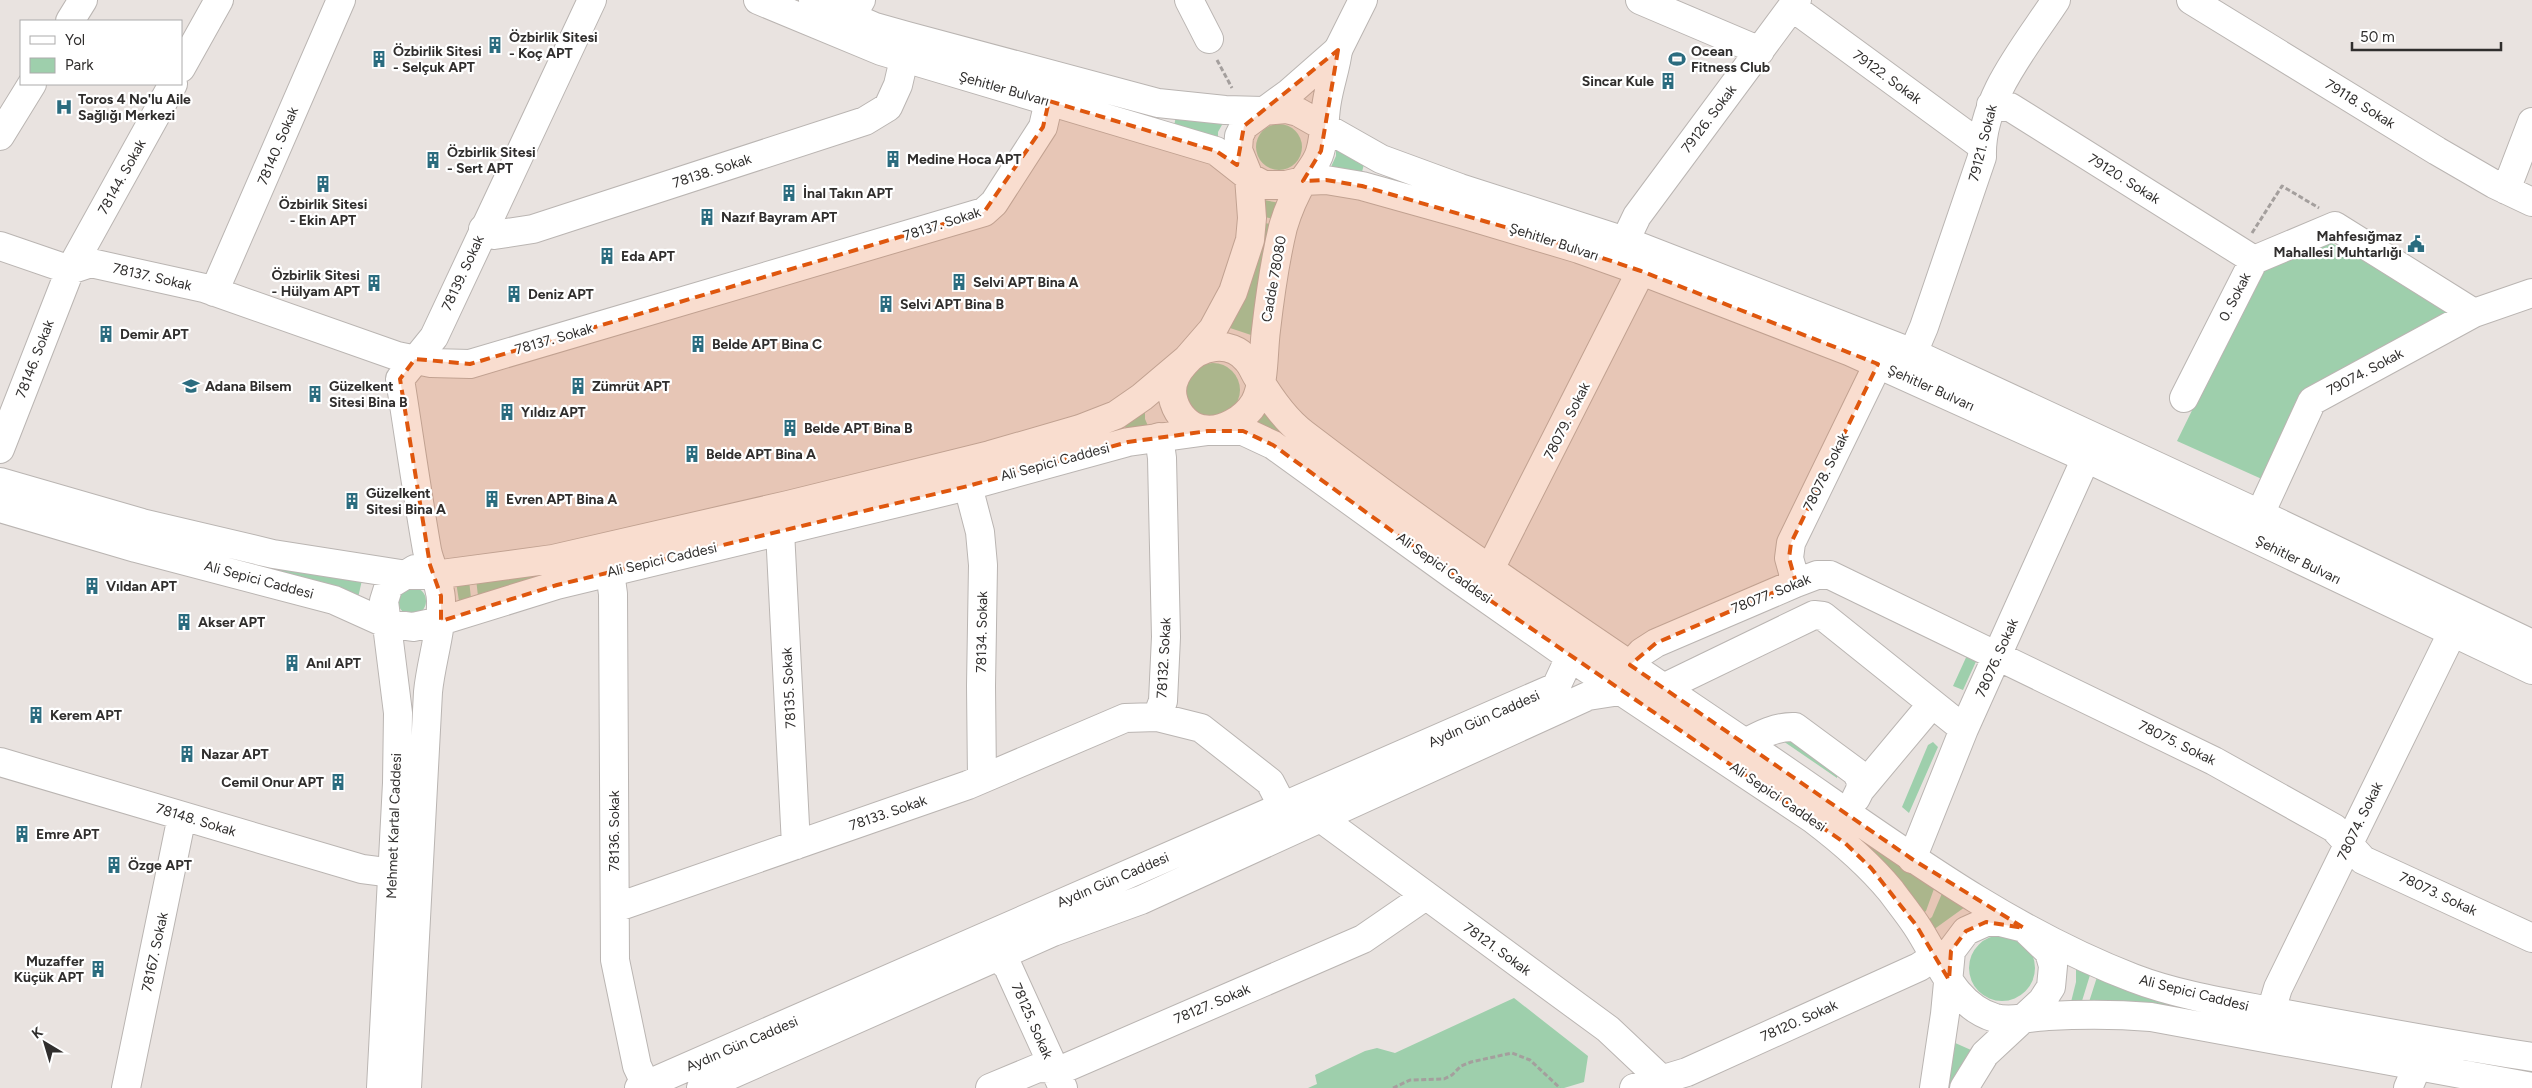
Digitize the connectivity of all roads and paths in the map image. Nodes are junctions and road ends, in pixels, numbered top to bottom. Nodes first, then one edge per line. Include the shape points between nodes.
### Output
1 (83, 0) edge
2 (220, 0) edge
3 (341, 0) edge
4 (592, 0) edge
5 (758, 0) edge
6 (813, 0) edge
7 (1189, 0) edge
8 (1364, 0) edge
9 (1640, 0) edge
10 (2056, 0) edge
11 (2192, 0) edge
12 (1795, 4) edge
13 (856, 8) edge
14 (71, 20) edge
15 (1211, 45) joint
16 (1338, 50) junction
17 (1760, 51) junction
18 (904, 59) junction
19 (182, 66) edge
20 (31, 85) edge
21 (171, 85) edge
22 (1232, 88) dead end
23 (1049, 101) junction
24 (1992, 105) junction
25 (1263, 111) junction
26 (2532, 122) edge
27 (1323, 128) junction
28 (0, 136) edge
29 (1982, 146) junction
30 (1249, 177) junction
31 (1303, 181) junction
32 (2506, 190) junction
33 (2532, 202) edge
34 (2321, 210) dead end
35 (483, 229) junction
36 (1625, 241) junction
37 (0, 246) edge
38 (2252, 247) junction
39 (70, 270) junction
40 (1641, 271) junction
41 (214, 292) junction
42 (2532, 293) edge
43 (2474, 313) junction
44 (1913, 353) junction
45 (415, 359) junction
46 (1187, 359) junction
47 (1878, 364) junction
48 (1260, 382) junction
49 (2184, 398) dead end
50 (1208, 431) junction
51 (1159, 437) junction
52 (0, 449) edge
53 (2086, 458) junction
54 (0, 482) edge
55 (968, 486) junction
56 (0, 508) edge
57 (2260, 514) junction
58 (780, 532) junction
59 (431, 565) junction
60 (1490, 569) junction
61 (610, 572) junction
62 (407, 575) junction
63 (1796, 583) junction
64 (441, 621) junction
65 (385, 623) junction
66 (2452, 633) junction
67 (2532, 644) edge
68 (1998, 655) junction
69 (1570, 657) junction
70 (1630, 665) junction
71 (2532, 670) edge
72 (1620, 691) junction
73 (1671, 693) junction
74 (1932, 704) junction
75 (1157, 717) junction
76 (1964, 729) junction
77 (1745, 743) junction
78 (0, 762) edge
79 (982, 779) junction
80 (1860, 790) junction
81 (1283, 807) junction
82 (182, 816) junction
83 (1322, 819) junction
84 (1861, 822) junction
85 (2348, 844) junction
86 (796, 845) junction
87 (1912, 859) junction
88 (393, 873) junction
89 (1424, 897) junction
90 (615, 908) junction
91 (2024, 928) junction
92 (1015, 931) junction
93 (2532, 938) edge
94 (997, 956) junction
95 (1934, 957) junction
96 (1949, 980) junction
97 (2271, 1011) junction
98 (2022, 1017) junction
99 (2532, 1057) edge
100 (1058, 1078) edge
101 (2413, 1078) edge
102 (1661, 1083) edge
103 (643, 1086) edge
104 (2532, 1087) edge
105 (126, 1088) edge
106 (381, 1088) edge
107 (407, 1088) edge
108 (700, 1088) edge
109 (990, 1088) edge
110 (1393, 1088) edge
111 (1560, 1088) edge
112 (1634, 1088) edge
113 (1934, 1088) edge
114 (1964, 1088) edge

1 - 14 main road
2 - 19 main road
3 - 41 main road, 78140. Sokak
4 - 35 main road, 78139. Sokak
5 - 18 main road, Şehitler Bulvarı
6 - 13 main road, Şehitler Bulvarı
7 - 15 main road
8 - 16 main road
9 - 17 main road
10 - 24 main road, 79121. Sokak via 1995,95
11 - 32 main road, 79118. Sokak
12 - 17 main road, 79126. Sokak
12 - 29 main road, 79122. Sokak
13 - 25 main road, Şehitler Bulvarı via 907,36 1130,96 1178,107
15 - 22 path
16 - 25 main road
16 - 27 main road
17 - 36 main road, 79126. Sokak via 1637,216
18 - 23 main road, Şehitler Bulvarı
18 - 35 main road, 78138. Sokak via 898,85 888,107 866,121 534,229 494,235
20 - 28 main road
21 - 39 main road, 78144. Sokak
23 - 30 main road, Şehitler Bulvarı via 1216,151
23 - 45 main road, 78137. Sokak via 1043,127 994,203 984,212 470,364 431,363
24 - 29 main road, 79121. Sokak via 1982,134
24 - 38 main road, 79120. Sokak via 2010,107
25 - 27 main road via 1286,109 1298,112
25 - 30 main road via 1244,126 1240,136 1238,150
26 - 32 main road
27 - 31 main road via 1321,151
27 - 36 main road, Şehitler Bulvarı via 1381,159
29 - 44 main road, 79121. Sokak via 1982,157
30 - 31 main road via 1274,186
30 - 46 main road via 1250,240 1240,274 1213,329
31 - 40 main road, Şehitler Bulvarı via 1326,180 1395,195 1543,238
31 - 48 main road, Cadde 78080 via 1283,227 1272,284
32 - 33 main road, 79118. Sokak
34 - 38 path via 2282,186
35 - 45 main road, 78139. Sokak via 434,336
36 - 44 main road, Şehitler Bulvarı
37 - 39 main road
38 - 43 main road, 0. Sokak via 2336,226
38 - 49 main road, 0. Sokak
39 - 41 main road, 78137. Sokak via 91,263
39 - 52 main road, 78146. Sokak
40 - 47 main road, Şehitler Bulvarı
40 - 60 main road, 78079. Sokak
41 - 45 main road, 78137. Sokak via 397,356
42 - 43 main road, 79074. Sokak
43 - 57 main road, 79074. Sokak via 2312,401
44 - 57 main road, Şehitler Bulvarı
45 - 59 main road, 78139. Sokak via 400,379
46 - 48 main road via 1207,347 1235,350 1247,359
46 - 50 main road via 1175,376 1172,397 1177,411 1186,421
46 - 59 main road, Ali Sepici Caddesi via 1116,415 990,455 554,560
47 - 53 main road, Şehitler Bulvarı
47 - 63 main road, 78078. Sokak via 1791,543 1789,558
48 - 50 main road via 1248,412 1237,421
48 - 60 main road, Ali Sepici Caddesi via 1292,425
50 - 51 main road, Ali Sepici Caddesi
50 - 69 main road, Ali Sepici Caddesi via 1243,431 1273,445
51 - 55 main road, Ali Sepici Caddesi via 1128,442
51 - 75 main road, 78132. Sokak via 1166,637 1163,701
53 - 66 main road, Şehitler Bulvarı
53 - 68 main road, 78076. Sokak
54 - 62 main road, Ali Sepici Caddesi via 200,538 289,557
55 - 58 main road, Ali Sepici Caddesi
55 - 79 main road, 78134. Sokak via 980,532 983,565
56 - 65 main road, Ali Sepici Caddesi via 334,600
57 - 67 main road, Şehitler Bulvarı
58 - 61 main road, Ali Sepici Caddesi
58 - 86 main road, 78135. Sokak
59 - 62 main road, Ali Sepici Caddesi
59 - 64 main road, Mehmet Kartal Caddesi via 441,596
60 - 70 main road, Ali Sepici Caddesi
61 - 64 main road, Ali Sepici Caddesi
61 - 90 main road, 78136. Sokak via 613,594
62 - 65 main road, Mehmet Kartal Caddesi via 389,585 384,601
63 - 68 main road, 78077. Sokak via 1830,575
63 - 70 main road, 78077. Sokak via 1656,642
64 - 65 main road, Ali Sepici Caddesi via 413,627
64 - 107 main road, Mehmet Kartal Caddesi via 428,692
65 - 88 main road, Mehmet Kartal Caddesi via 398,713
66 - 71 main road, Şehitler Bulvarı
66 - 85 main road, 78074. Sokak
68 - 76 main road, 78076. Sokak
68 - 85 main road, 78075. Sokak via 2214,761 2334,828
69 - 72 main road, Ali Sepici Caddesi
69 - 81 main road, Aydın Gün Caddesi via 1556,688
70 - 73 main road, Ali Sepici Caddesi
72 - 83 main road, Aydın Gün Caddesi via 1588,696
72 - 95 main road, Ali Sepici Caddesi via 1845,843 1891,892 1916,925
73 - 74 main road via 1762,660 1789,627 1814,615 1823,616
73 - 77 main road, Ali Sepici Caddesi
74 - 76 main road
74 - 80 main road
75 - 79 main road, 78133. Sokak via 1125,718
75 - 81 main road, 78132. Sokak via 1201,728 1270,782
76 - 87 main road, 78076. Sokak
77 - 80 main road via 1787,726 1795,727 1856,772 1861,781
77 - 84 main road, Ali Sepici Caddesi
78 - 82 main road, 78148. Sokak
79 - 86 main road, 78133. Sokak
80 - 84 main road via 1856,796
81 - 92 main road, Aydın Gün Caddesi
82 - 88 main road, 78148. Sokak via 362,869
82 - 105 main road, 78167. Sokak
83 - 89 main road, 78121. Sokak
83 - 92 main road, Aydın Gün Caddesi via 1141,900
84 - 87 main road, Ali Sepici Caddesi
85 - 93 main road, 78073. Sokak via 2363,860
85 - 97 main road, 78074. Sokak via 2278,988
86 - 90 main road, 78133. Sokak
87 - 91 main road, Ali Sepici Caddesi
88 - 106 main road, Mehmet Kartal Caddesi
89 - 100 main road, 78127. Sokak via 1363,939 1063,1069
89 - 102 main road, 78121. Sokak via 1608,1029
90 - 103 main road, 78136. Sokak via 615,960
91 - 96 main road via 1986,922 1966,931 1951,951
91 - 97 main road, Ali Sepici Caddesi via 2153,985
91 - 98 main road via 2049,952 2053,966 2051,987 2042,1001
92 - 94 main road, Aydın Gün Caddesi
92 - 103 main road, Aydın Gün Caddesi via 938,959
94 - 100 main road, 78125. Sokak via 1008,967
94 - 108 main road, Aydın Gün Caddesi
95 - 96 main road, Ali Sepici Caddesi
95 - 102 main road, 78120. Sokak
96 - 98 main road via 1972,1008 1997,1018
96 - 113 main road
97 - 99 main road, Ali Sepici Caddesi
98 - 101 main road via 2117,1014 2151,1017
98 - 114 main road via 1984,1054
100 - 109 main road, 78127. Sokak via 1038,1068
101 - 104 main road
102 - 112 main road, 78120. Sokak
110 - 111 path via 1410,1080 1444,1078 1471,1062 1512,1053 1530,1060

